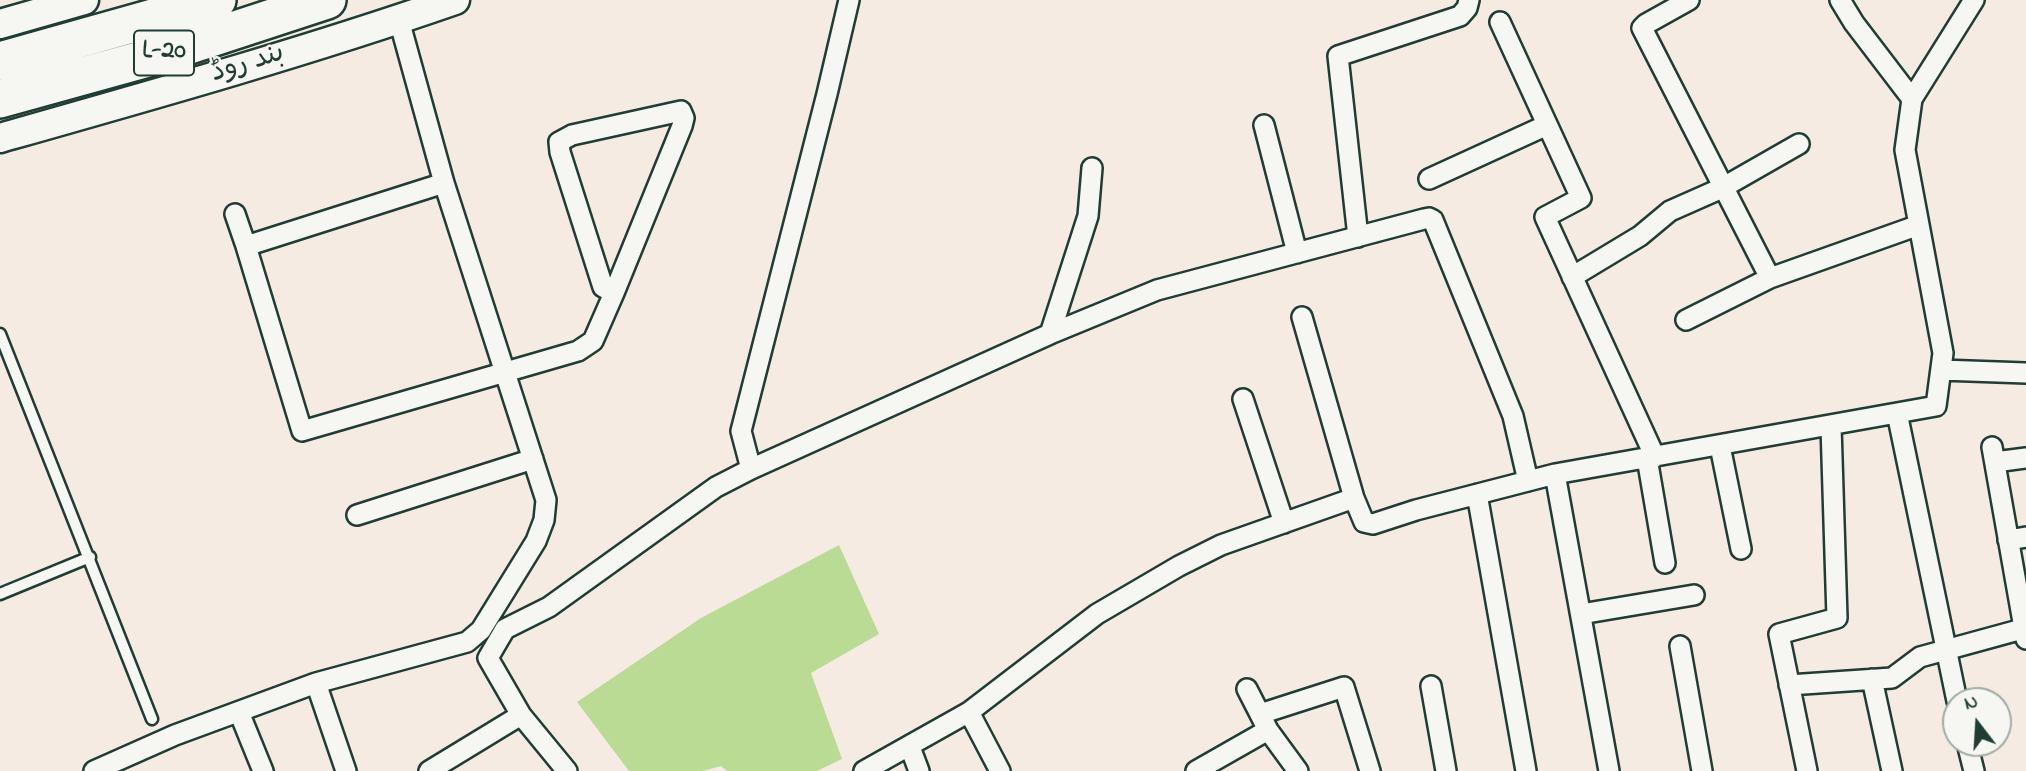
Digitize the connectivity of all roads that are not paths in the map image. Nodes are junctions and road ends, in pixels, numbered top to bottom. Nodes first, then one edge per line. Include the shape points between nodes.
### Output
1 (84, 0) edge
2 (217, 0) edge
3 (327, 0) edge
4 (455, 0) edge
5 (849, 0) edge
6 (1469, 0) edge
7 (1689, 0) edge
8 (1840, 0) edge
9 (1974, 0) edge
10 (399, 20) junction
11 (1500, 22) dead end
12 (0, 24) edge
13 (0, 61) edge
14 (0, 99) edge
15 (1912, 99) junction
16 (1264, 125) dead end
17 (1547, 125) junction
18 (0, 138) edge
19 (1799, 144) dead end
20 (1092, 168) dead end
21 (1429, 179) dead end
22 (444, 183) junction
23 (1722, 188) junction
24 (235, 214) dead end
25 (1919, 225) junction
26 (1358, 237) junction
27 (246, 246) junction
28 (1297, 253) junction
29 (1572, 277) junction
30 (1770, 278) junction
31 (614, 293) junction
32 (1302, 317) dead end
33 (1686, 320) dead end
34 (0, 334) edge
35 (1049, 334) junction
36 (1941, 370) junction
37 (505, 373) junction
38 (2026, 373) edge
39 (1243, 399) dead end
40 (1897, 413) junction
41 (1832, 426) junction
42 (1720, 446) junction
43 (1651, 457) junction
44 (2026, 458) edge
45 (533, 459) junction
46 (751, 469) junction
47 (1555, 474) junction
48 (1528, 481) junction
49 (1477, 494) junction
50 (1354, 498) junction
51 (357, 515) dead end
52 (1284, 523) junction
53 (2017, 538) edge
54 (1741, 549) dead end
55 (90, 557) junction
56 (1665, 563) dead end
57 (0, 594) edge
58 (1694, 595) dead end
59 (1581, 614) junction
60 (2025, 632) edge
61 (1681, 646) dead end
62 (1945, 650) junction
63 (1871, 679) junction
64 (316, 683) junction
65 (1789, 685) junction
66 (1431, 686) dead end
67 (1954, 687) edge
68 (1247, 689) dead end
69 (239, 712) junction
70 (969, 712) junction
71 (521, 715) junction
72 (152, 719) dead end
73 (1264, 722) junction
74 (910, 747) junction
75 (93, 771) edge
76 (263, 771) edge
77 (346, 771) edge
78 (429, 771) edge
79 (566, 771) edge
80 (864, 771) edge
81 (919, 771) edge
82 (1000, 771) edge
83 (1196, 771) edge
84 (1298, 771) edge
85 (1370, 771) edge
86 (1446, 771) edge
87 (1527, 771) edge
88 (1609, 771) edge
89 (1702, 771) edge
90 (1807, 771) edge
91 (1892, 771) edge

1 - 12 main road
2 - 13 highway, L-20
3 - 14 highway, L-20 via 159,55
4 - 10 main road, بند روڈ
5 - 46 street via 741,431
6 - 26 street via 1460,16 1338,56
7 - 23 street via 1643,28
8 - 15 street
9 - 15 street
10 - 18 main road, بند روڈ
10 - 22 street
11 - 17 street
15 - 25 street via 1905,150
16 - 28 street
17 - 21 street
17 - 29 street via 1581,198 1545,217
19 - 23 street
20 - 35 street via 1088,216
22 - 27 street
22 - 37 street
23 - 29 street via 1670,211 1640,236
23 - 30 street
24 - 27 street
25 - 30 street
25 - 36 street via 1943,353
26 - 28 street
26 - 48 street via 1433,220 1513,416
27 - 37 street via 302,431
28 - 35 street via 1157,290
29 - 43 street
30 - 33 street
31 - 31 street via 603,287 559,142 572,135 681,111 682,126
31 - 37 street via 587,346
32 - 50 street
34 - 55 lane
35 - 46 street
36 - 38 street
36 - 40 street via 1936,406
37 - 45 street
39 - 52 street
40 - 41 street
40 - 62 street
41 - 42 street
41 - 65 street via 1837,618 1779,634
42 - 43 street
42 - 54 street
43 - 47 street
43 - 56 street
44 - 53 street via 1994,455
45 - 51 street
45 - 64 street via 546,500 544,520 537,541 481,631 450,648
46 - 71 street via 716,487 549,607 505,629 488,658
47 - 48 street
47 - 59 street
48 - 49 street
49 - 50 street via 1368,525
49 - 87 street
50 - 52 street
52 - 70 street via 1221,545 1097,614
53 - 60 street
55 - 57 lane
55 - 72 lane
58 - 59 street
59 - 88 street
60 - 62 street
61 - 89 street
62 - 63 street via 1920,657 1892,678
62 - 67 street
63 - 65 street
63 - 91 street
64 - 69 street
64 - 77 street
65 - 90 street
66 - 86 street
68 - 73 street
69 - 75 street
69 - 76 street
70 - 74 street
70 - 82 street
71 - 78 street
71 - 79 street
73 - 83 street
73 - 84 street
73 - 85 street via 1344,687
74 - 80 street
74 - 81 street

